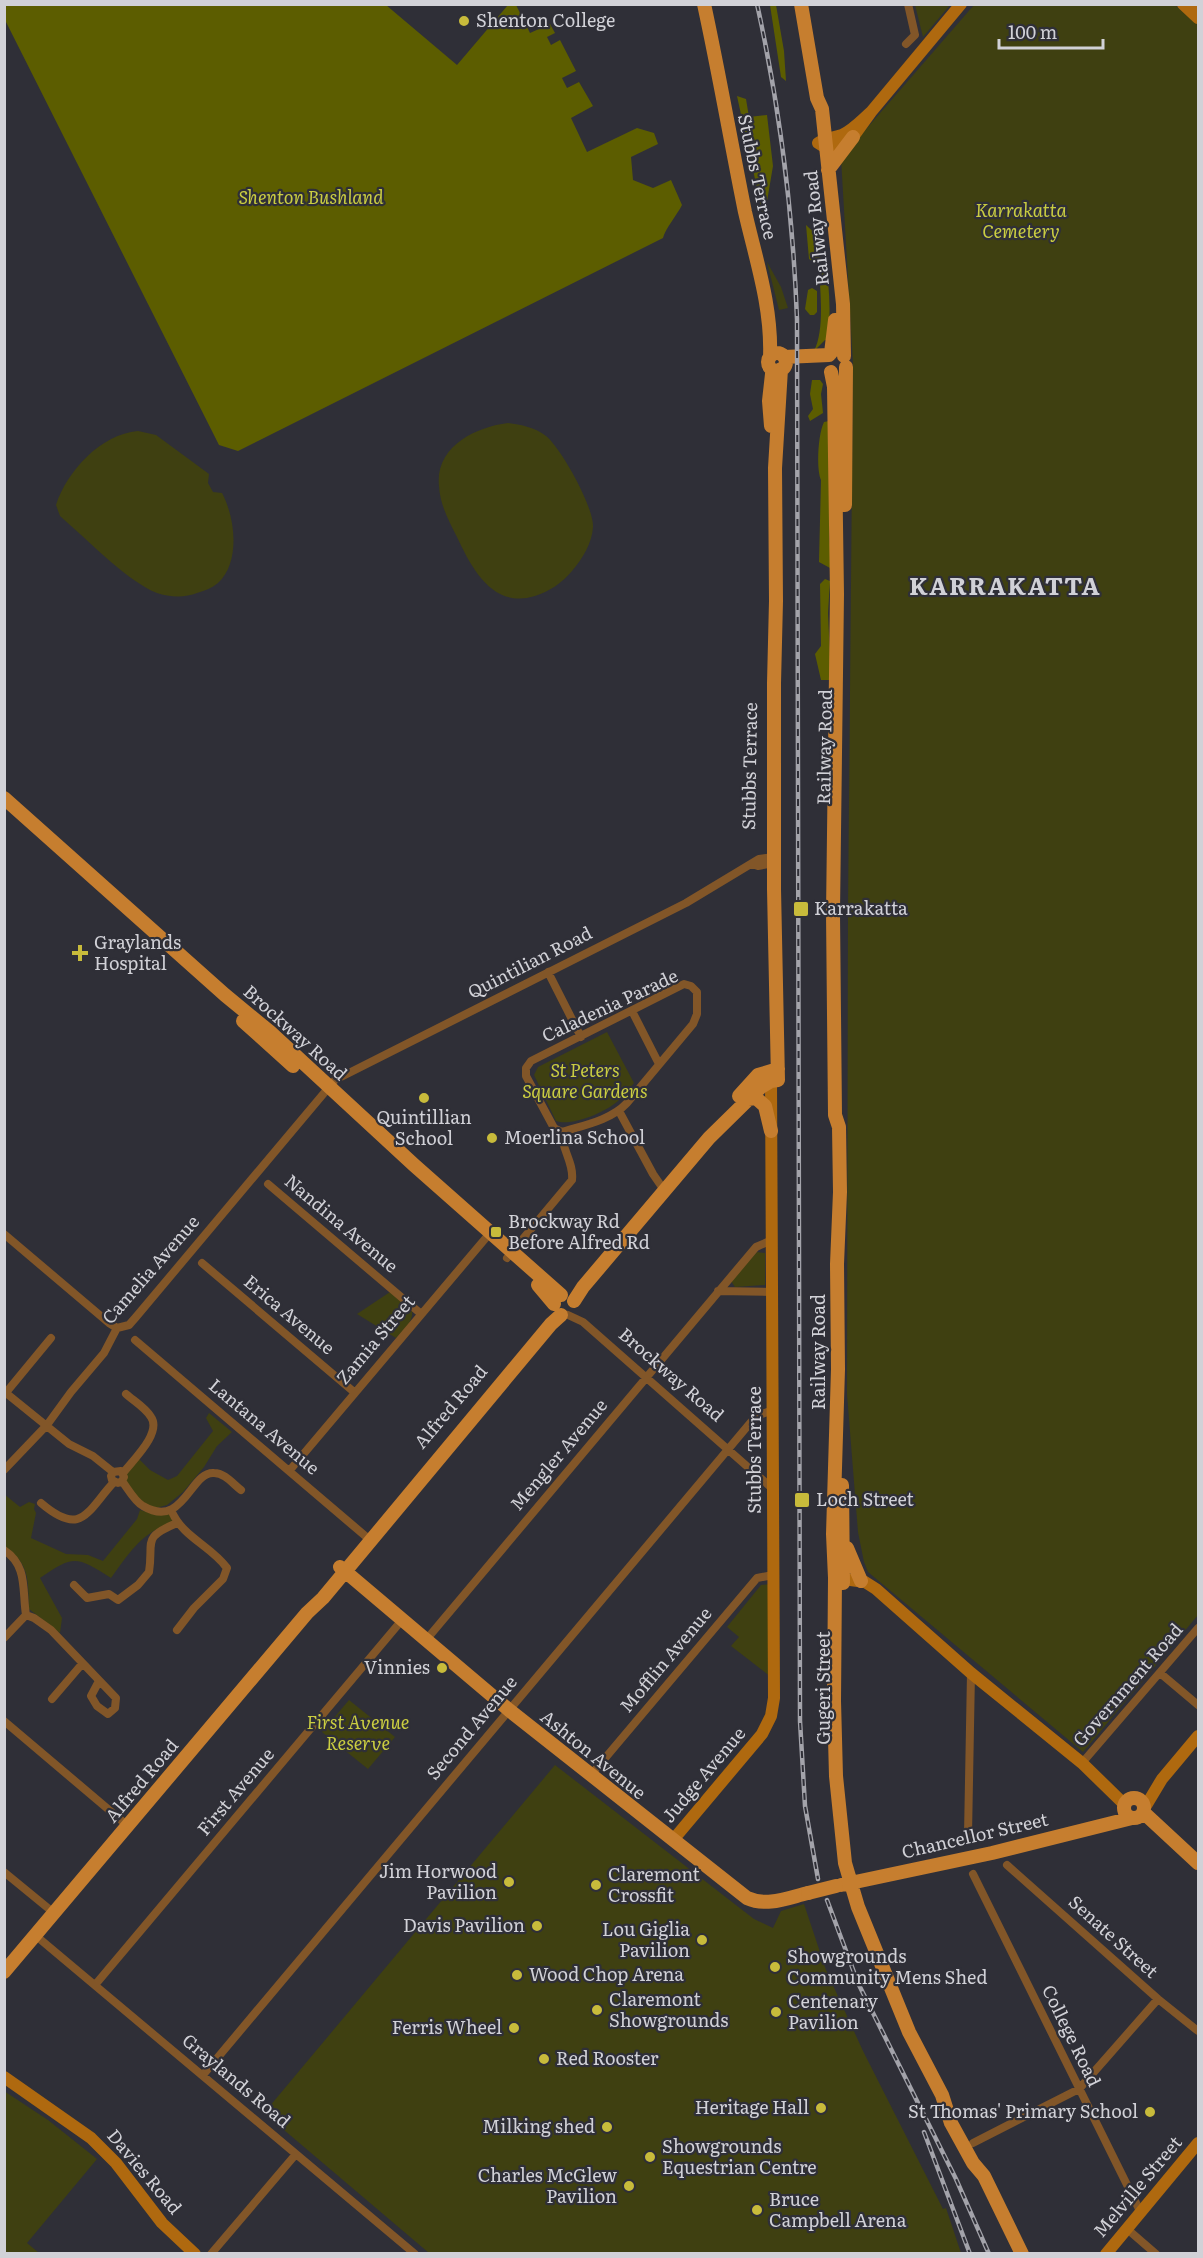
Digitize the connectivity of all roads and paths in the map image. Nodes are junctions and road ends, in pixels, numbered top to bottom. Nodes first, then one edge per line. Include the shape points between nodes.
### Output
1 (696, 4) edge
2 (704, 4) edge
3 (710, 4) edge
4 (801, 4) edge
5 (908, 4) edge
6 (961, 4) edge
7 (1183, 4) edge
8 (1198, 18) edge
9 (709, 29) junction
10 (906, 44) dead end
11 (871, 112) junction
12 (853, 137) junction
13 (823, 143) junction
14 (828, 170) junction
15 (779, 362) junction
16 (835, 362) junction
17 (4, 798) edge
18 (4, 807) edge
19 (771, 860) junction
20 (548, 972) junction
21 (632, 1011) junction
22 (581, 1037) junction
23 (659, 1064) junction
24 (774, 1075) junction
25 (326, 1089) junction
26 (748, 1099) junction
27 (620, 1111) junction
28 (771, 1131) junction
29 (562, 1132) junction
30 (772, 1164) junction
31 (267, 1184) dead end
32 (663, 1187) junction
33 (4, 1234) edge
34 (488, 1235) junction
35 (772, 1240) junction
36 (509, 1255) junction
37 (202, 1263) dead end
38 (718, 1292) junction
39 (772, 1292) junction
40 (563, 1305) junction
41 (420, 1313) junction
42 (117, 1328) junction
43 (51, 1338) dead end
44 (135, 1340) dead end
45 (646, 1377) junction
46 (354, 1392) junction
47 (5, 1394) edge
48 (126, 1394) dead end
49 (773, 1410) junction
50 (47, 1425) junction
51 (836, 1448) junction
52 (729, 1450) junction
53 (4, 1470) edge
54 (290, 1470) junction
55 (120, 1479) junction
56 (241, 1490) dead end
57 (774, 1491) junction
58 (41, 1503) dead end
59 (171, 1510) junction
60 (177, 1523) junction
61 (368, 1538) junction
62 (844, 1541) junction
63 (4, 1550) edge
64 (342, 1569) junction
65 (773, 1575) junction
66 (861, 1581) junction
67 (839, 1583) junction
68 (74, 1586) dead end
69 (887, 1600) junction
70 (26, 1615) junction
71 (402, 1620) junction
72 (1198, 1628) edge
73 (177, 1630) dead end
74 (4, 1638) edge
75 (426, 1640) junction
76 (82, 1664) junction
77 (971, 1673) junction
78 (1160, 1673) junction
79 (99, 1681) dead end
80 (52, 1699) dead end
81 (1198, 1705) edge
82 (509, 1710) junction
83 (4, 1721) edge
84 (762, 1734) joint
85 (1198, 1736) edge
86 (1082, 1763) junction
87 (590, 1776) junction
88 (1134, 1809) junction
89 (128, 1826) junction
90 (968, 1835) dead end
91 (673, 1840) junction
92 (1198, 1863) edge
93 (1007, 1865) dead end
94 (4, 1872) edge
95 (973, 1874) dead end
96 (848, 1883) junction
97 (54, 1913) junction
98 (35, 1935) junction
99 (4, 1972) edge
100 (95, 1985) junction
101 (1158, 1999) junction
102 (1198, 2031) edge
103 (203, 2075) junction
104 (4, 2077) edge
105 (1079, 2089) junction
106 (942, 2095) junction
107 (973, 2143) junction
108 (1198, 2143) edge
109 (296, 2154) junction
110 (984, 2176) junction
111 (1140, 2211) junction
112 (1126, 2228) junction
113 (195, 2253) edge
114 (211, 2253) edge
115 (415, 2253) edge
116 (1022, 2253) edge
117 (1106, 2253) edge
118 (1156, 2253) edge

1 - 9 main road
2 - 9 main road, Stubbs Terrace
3 - 15 main road, Stubbs Terrace via 777,323
4 - 13 main road, Railway Road via 817,98 814,111
5 - 10 street via 915,35
6 - 11 street
7 - 8 street
9 - 15 main road, Stubbs Terrace
11 - 12 street
11 - 13 street via 850,130
12 - 13 street via 836,148
12 - 14 main road
13 - 14 main road, Railway Road
13 - 16 main road, Railway Road via 834,275
14 - 16 main road, Railway Road via 843,304
15 - 16 main road
15 - 19 main road, Stubbs Terrace via 769,401
16 - 51 main road, Railway Road via 833,916 835,1115 839,1127
17 - 25 main road, Brockway Road via 270,1032
18 - 25 main road, Brockway Road
19 - 20 street, Quintilian Road via 758,866 752,864 686,903
19 - 24 main road, Stubbs Terrace
20 - 22 street
20 - 25 street, Quintilian Road via 345,1074
21 - 22 street, Caladenia Parade
21 - 23 street
21 - 23 street, Caladenia Parade via 684,984 697,992 693,1024
22 - 29 street, Caladenia Parade via 531,1061 526,1068 526,1076 550,1123
23 - 27 street, Caladenia Parade
24 - 26 main road, Alfred Road
24 - 28 street, Stubbs Terrace
24 - 30 street, Stubbs Terrace via 777,1129
24 - 32 main road, Alfred Road via 758,1075
25 - 34 main road, Brockway Road
25 - 42 street, Camelia Avenue via 136,1317 129,1325
26 - 28 main road via 756,1098 765,1106
26 - 32 main road, Alfred Road
27 - 29 street
27 - 32 street via 652,1174
28 - 30 street, Stubbs Terrace
29 - 36 street via 573,1169 572,1180
30 - 35 street, Stubbs Terrace
31 - 41 street, Nandina Avenue
32 - 40 main road, Alfred Road via 583,1287
33 - 42 street
34 - 36 main road, Brockway Road
34 - 41 street, Zamia Street
35 - 38 street, Mengler Avenue via 759,1244
35 - 39 street, Stubbs Terrace
36 - 40 main road, Brockway Road
37 - 46 street, Erica Avenue
38 - 39 street
38 - 45 street, Mengler Avenue
39 - 49 street, Stubbs Terrace
40 - 45 street, Brockway Road
40 - 61 main road, Alfred Road
41 - 46 street, Zamia Street
42 - 50 street, Camelia Avenue via 104,1353
43 - 47 street
44 - 54 street, Lantana Avenue
45 - 52 street, Brockway Road
45 - 75 street, Mengler Avenue
46 - 54 street, Zamia Street
47 - 50 street
48 - 55 street via 152,1417 154,1428
49 - 52 street, Second Avenue via 755,1418
49 - 57 street, Stubbs Terrace
50 - 53 street, Camelia Avenue
50 - 55 street via 69,1444 113,1472 117,1470
51 - 62 main road, Gugeri Street via 843,1489
51 - 67 main road, Railway Road via 833,1534
52 - 57 street, Brockway Road
52 - 82 street, Second Avenue
54 - 61 street, Lantana Avenue
55 - 58 street via 85,1518 64,1518
55 - 59 street via 142,1506 160,1512
56 - 59 street via 222,1474 212,1472
57 - 65 street, Stubbs Terrace
59 - 60 street
60 - 68 street via 158,1531 151,1539 149,1572 118,1600 110,1594 87,1598
60 - 73 street via 227,1568 223,1579
61 - 64 main road, Alfred Road
62 - 66 main road
62 - 67 main road, Gugeri Street
63 - 70 street via 22,1569
64 - 71 main road, Ashton Avenue
64 - 89 main road, Alfred Road via 318,1593 307,1613
65 - 84 street, Stubbs Terrace via 774,1698
65 - 87 street, Mofflin Avenue via 757,1578
66 - 67 street
66 - 69 street
67 - 69 street
67 - 96 main road, Gugeri Street via 839,1690
69 - 77 street
70 - 74 street
70 - 76 street via 51,1630
71 - 75 main road, Ashton Avenue
71 - 100 street, First Avenue
72 - 78 street, Government Road
75 - 82 main road, Ashton Avenue
76 - 79 street
76 - 80 street
77 - 86 street
77 - 90 street
78 - 81 street
78 - 86 street, Government Road
82 - 87 main road, Ashton Avenue
82 - 103 street, Second Avenue
83 - 89 street
84 - 91 street, Judge Avenue
85 - 88 street
86 - 88 street
87 - 91 main road, Ashton Avenue
88 - 92 main road
88 - 96 main road, Chancellor Street via 1127,1821
89 - 97 main road, Alfred Road
91 - 96 main road, Ashton Avenue, bridge via 755,1902 767,1903
93 - 101 street, Senate Street
94 - 97 street
95 - 105 street, College Road
96 - 106 main road, Gugeri Street via 866,1908 866,1927 909,2032
97 - 98 main road, Alfred Road
98 - 99 main road, Alfred Road
98 - 100 street, Graylands Road
100 - 103 street, Graylands Road
101 - 102 street, Senate Street
101 - 105 street
103 - 109 street, Graylands Road
104 - 113 street, Davies Road via 99,2145 162,2223
105 - 107 street
105 - 111 street, College Road
106 - 107 main road, Gugeri Street
106 - 110 main road, Gugeri Street via 951,2122
107 - 110 main road, Gugeri Street
108 - 111 street, Melville Street
109 - 114 street
109 - 115 street, Graylands Road
110 - 116 main road, Gugeri Street
111 - 112 street, Melville Street
112 - 117 street, Melville Street
112 - 118 street

